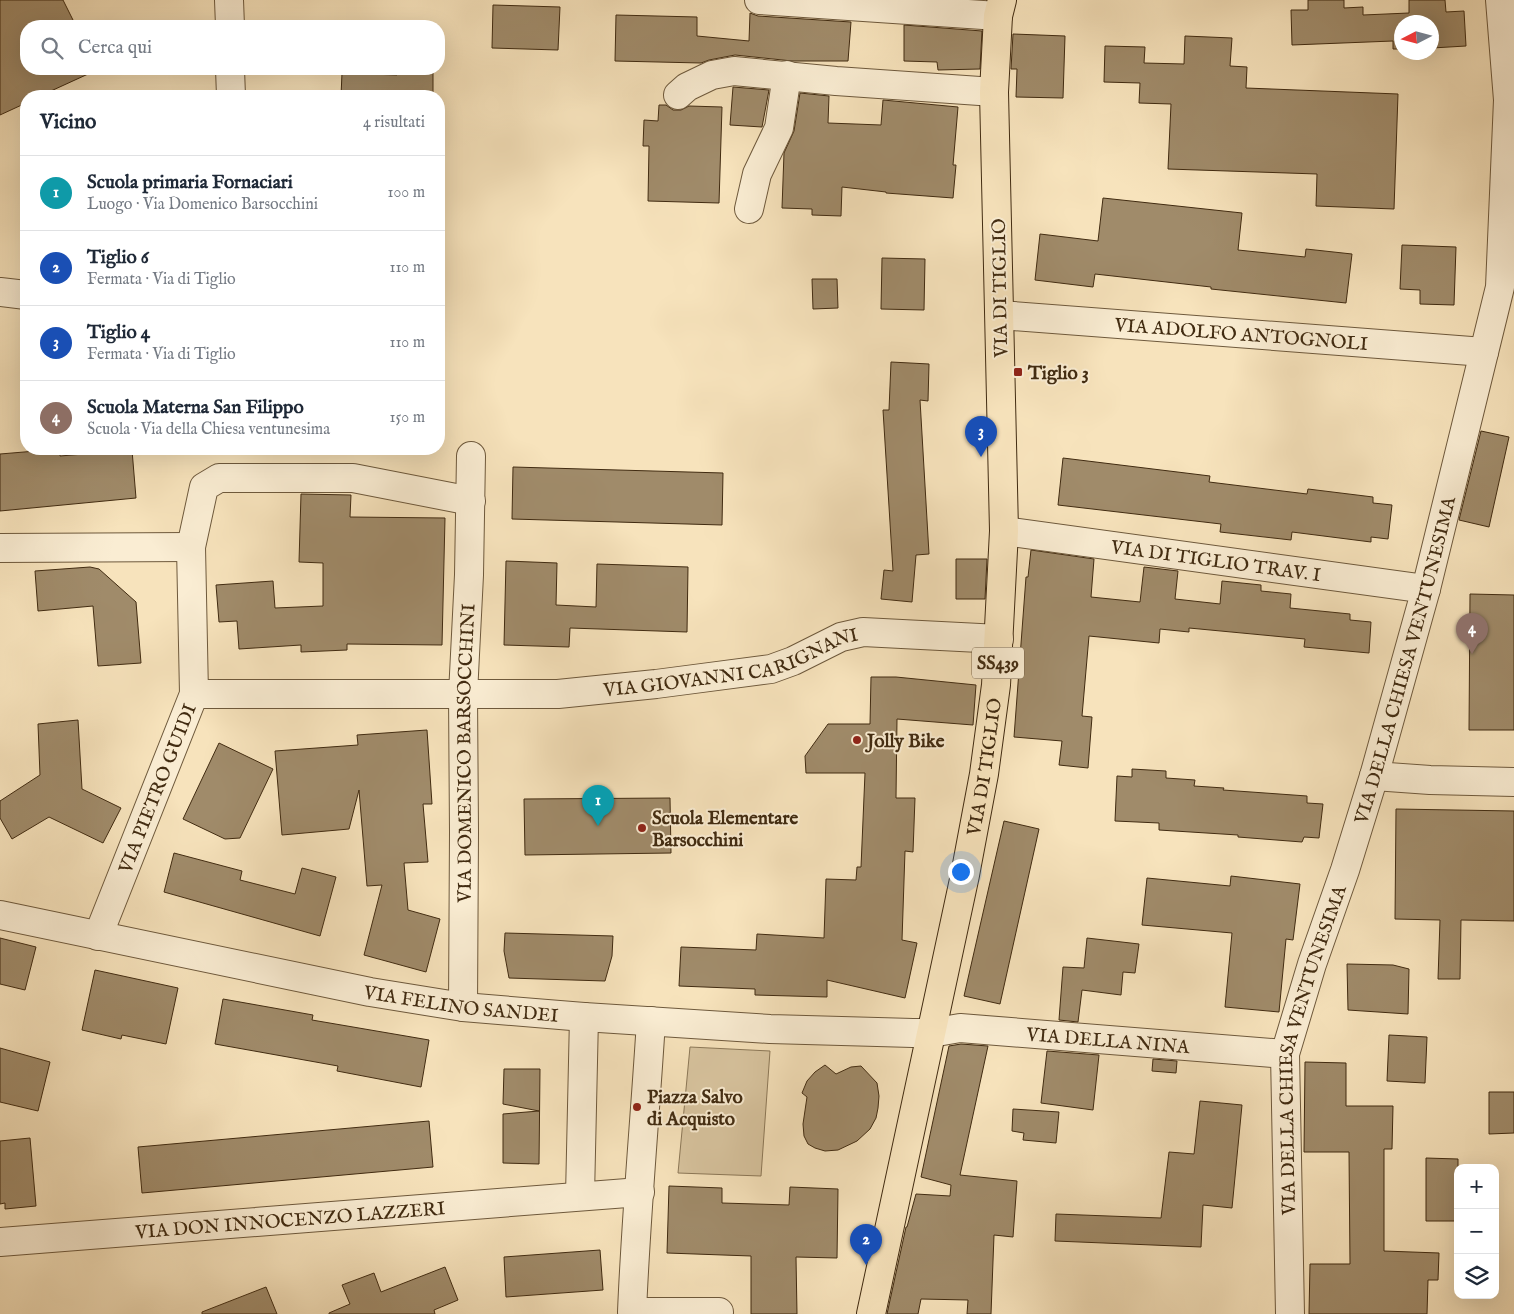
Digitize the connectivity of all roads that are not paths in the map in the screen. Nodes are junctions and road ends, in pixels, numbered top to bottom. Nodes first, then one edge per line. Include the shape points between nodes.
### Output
1 (230, 0) edge
2 (759, 0) edge
3 (1500, 0) edge
4 (1000, 8) edge
5 (230, 20) edge
6 (230, 75) edge
7 (787, 75) junction
8 (1510, 79) edge
9 (231, 90) edge
10 (994, 92) junction
11 (678, 95) dead end
12 (749, 209) dead end
13 (0, 292) edge
14 (20, 294) edge
15 (1504, 314) edge
16 (1000, 315) junction
17 (1484, 352) junction
18 (471, 456) dead end
19 (471, 501) junction
20 (1004, 532) junction
21 (191, 547) junction
22 (0, 548) edge
23 (1426, 588) junction
24 (999, 639) junction
25 (194, 694) junction
26 (463, 694) junction
27 (1374, 776) junction
28 (1514, 782) edge
29 (0, 915) edge
30 (98, 936) junction
31 (463, 1006) junction
32 (584, 1017) junction
33 (651, 1021) junction
34 (931, 1032) junction
35 (1285, 1054) junction
36 (640, 1192) junction
37 (580, 1196) junction
38 (0, 1242) edge
39 (719, 1312) dead end
40 (871, 1314) edge
41 (1290, 1314) edge

1 - 5 street
2 - 4 street
3 - 8 street, VIA DELLA CHIESA VENTUNESIMA
4 - 10 main road, VIA DI TIGLIO / SS439
6 - 9 street
7 - 10 street
7 - 11 street via 734,71 712,75
7 - 12 street via 779,128 756,174
8 - 15 street, VIA DELLA CHIESA VENTUNESIMA via 1500,287
10 - 16 main road, VIA DI TIGLIO / SS439
13 - 14 street
15 - 17 street, VIA DELLA CHIESA VENTUNESIMA
16 - 17 street, VIA ADOLFO ANTOGNOLI
16 - 20 main road, VIA DI TIGLIO / SS439
17 - 23 street, VIA DELLA CHIESA VENTUNESIMA
18 - 19 street, VIA DOMENICO BARSOCCHINI
19 - 21 street via 353,478 219,478 204,487
19 - 26 street, VIA DOMENICO BARSOCCHINI
20 - 23 street, VIA DI TIGLIO TRAV. I
20 - 24 main road, VIA DI TIGLIO / SS439
21 - 22 street
21 - 25 street, VIA PIETRO GUIDI
23 - 27 street, VIA DELLA CHIESA VENTUNESIMA
24 - 26 street, VIA GIOVANNI CARIGNANI via 864,632 841,638 771,668 558,694
24 - 34 main road, VIA DI TIGLIO / SS439 via 984,774
25 - 26 street, VIA GIOVANNI CARIGNANI
25 - 30 street, VIA PIETRO GUIDI
26 - 31 street, VIA DOMENICO BARSOCCHINI
27 - 28 street
27 - 35 street, VIA DELLA CHIESA VENTUNESIMA
29 - 30 street, VIA FELINO SANDEI
30 - 31 street, VIA FELINO SANDEI via 370,992
31 - 32 street, VIA FELINO SANDEI
32 - 33 street, VIA FELINO SANDEI
32 - 37 street
33 - 34 street, VIA FELINO SANDEI
33 - 36 street
34 - 35 street, VIA DELLA NINA via 960,1028
34 - 40 main road, VIA DI TIGLIO / SS439
35 - 41 street, VIA DELLA CHIESA VENTUNESIMA
36 - 37 street, VIA DON INNOCENZO LAZZERI
36 - 39 street via 632,1312
37 - 38 street, VIA DON INNOCENZO LAZZERI

